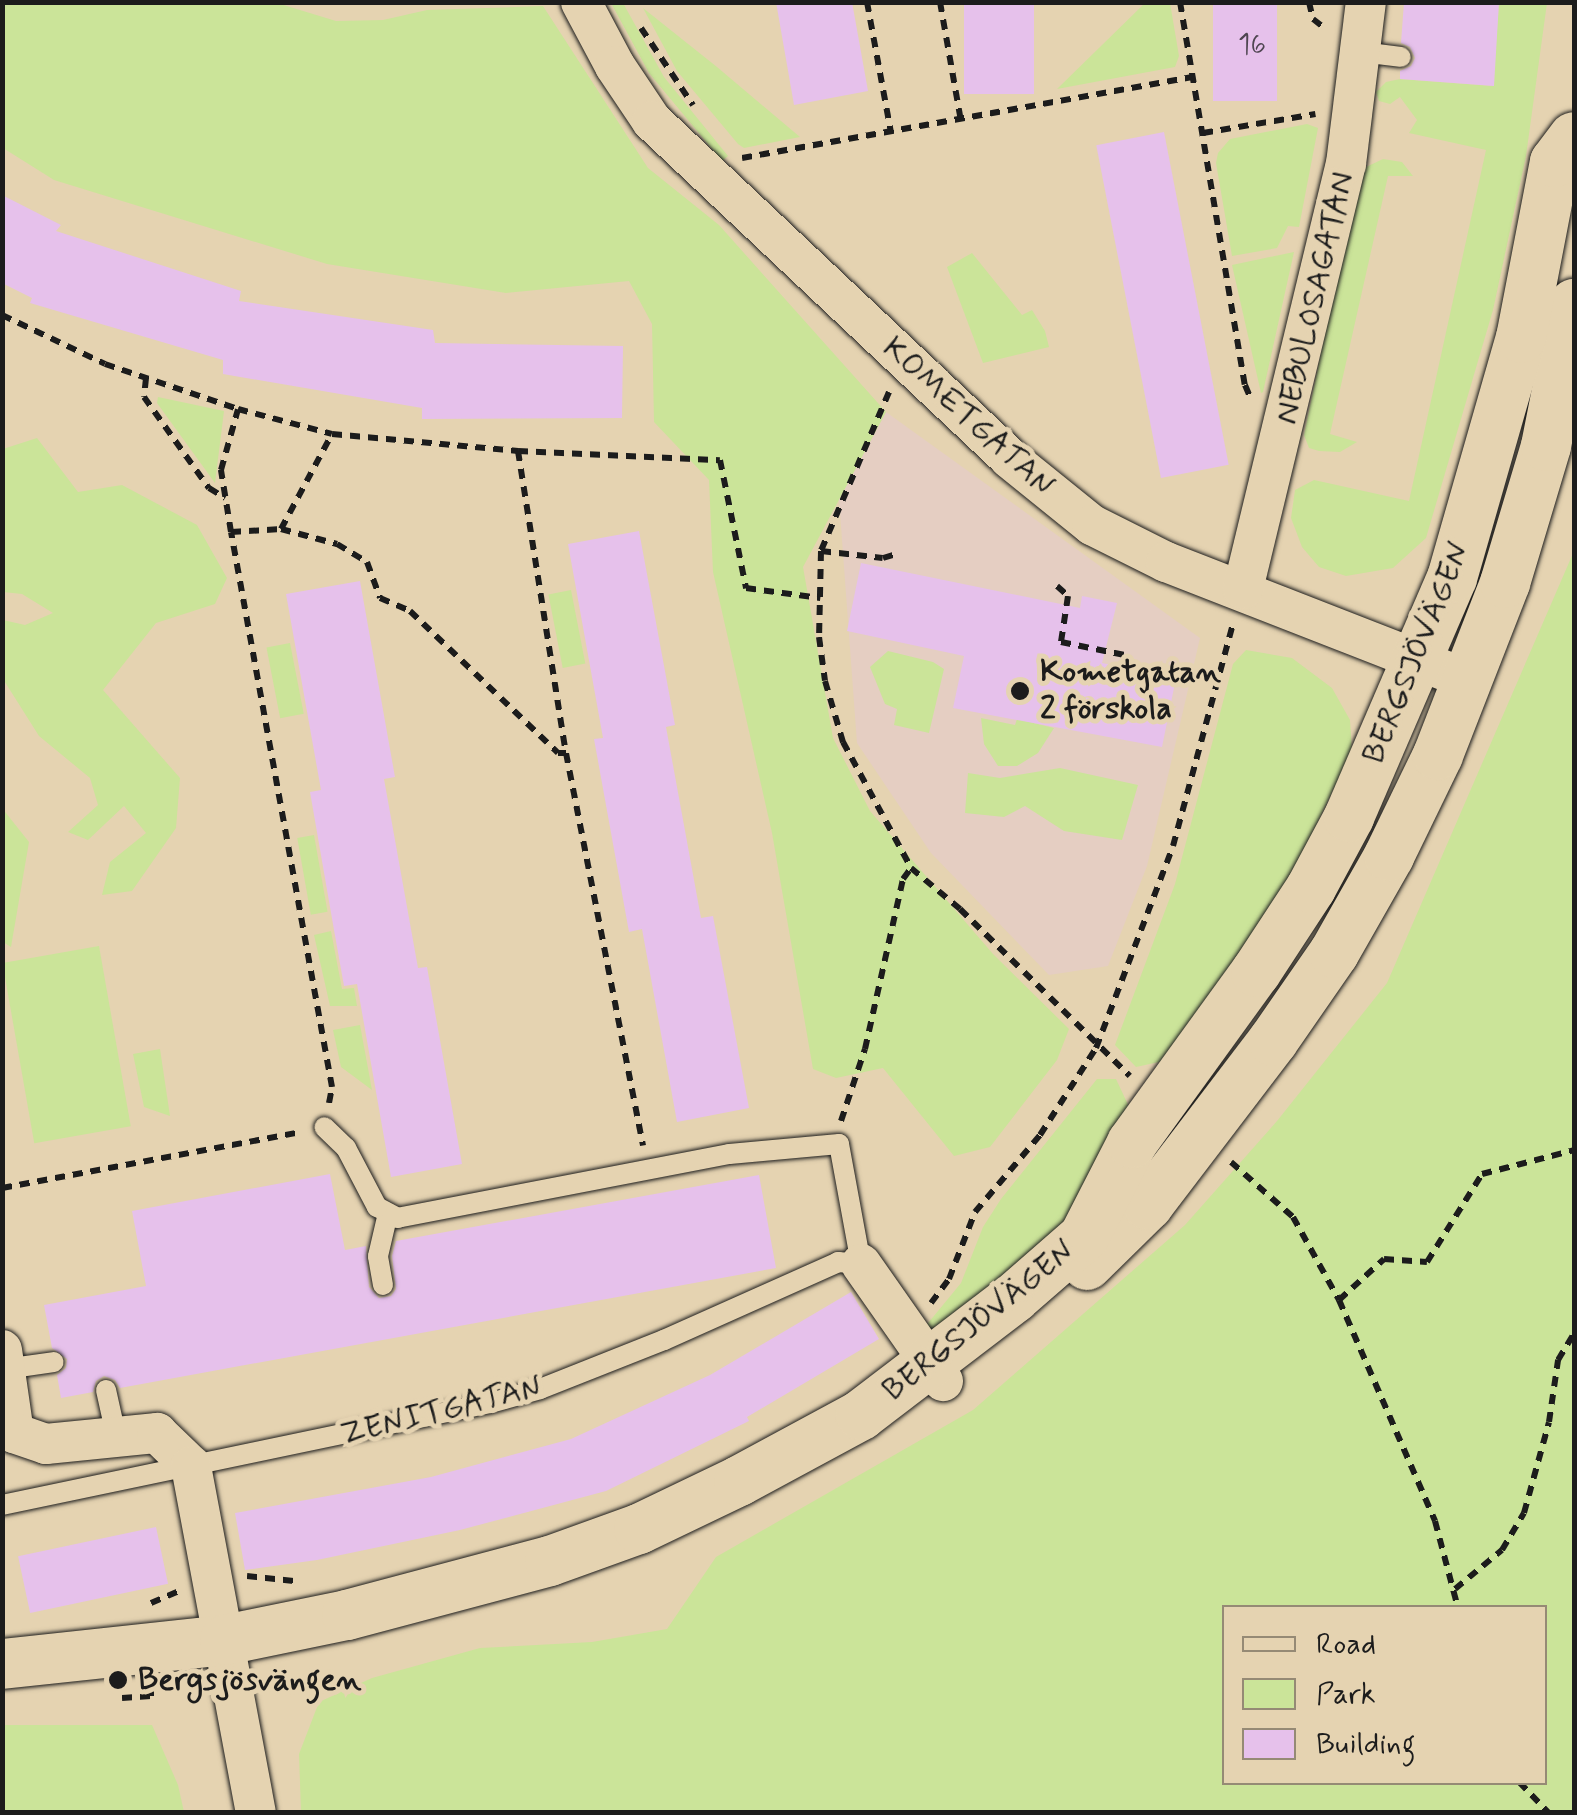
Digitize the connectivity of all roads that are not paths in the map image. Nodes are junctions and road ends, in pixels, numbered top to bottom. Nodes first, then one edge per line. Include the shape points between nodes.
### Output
1 (581, 2) edge
2 (1366, 2) edge
3 (1361, 52) junction
4 (1400, 56) dead end
5 (1574, 124) edge
6 (1574, 138) edge
7 (1574, 304) edge
8 (1243, 589) junction
9 (1414, 663) junction
10 (1468, 680) junction
11 (324, 1128) road end
12 (388, 1212) junction
13 (861, 1264) junction
14 (383, 1285) dead end
15 (4, 1359) edge
16 (54, 1362) dead end
17 (936, 1373) junction
18 (106, 1390) dead end
19 (116, 1435) junction
20 (191, 1466) junction
21 (2, 1504) edge
22 (229, 1656) junction
23 (2, 1664) edge
24 (2, 1687) edge
25 (256, 1812) edge

1 - 8 street, KOMETGATAN via 652,121 726,161 908,364 1010,458 1092,525 1166,562
2 - 3 street, NEBULOSAGATAN
3 - 4 lane
3 - 8 street, NEBULOSAGATAN via 1346,164
5 - 6 street, BERGSJÖVÄGEN
6 - 9 street, BERGSJÖVÄGEN via 1555,162 1521,338 1478,498
7 - 10 street, BERGSJÖVÄGEN via 1546,446
8 - 9 street, KOMETGATAN
9 - 10 street, KOMETGATAN
9 - 17 street, BERGSJÖVÄGEN via 1312,888 1132,1143 1084,1237
10 - 17 street, BERGSJÖVÄGEN via 1390,856 1273,1042 1120,1236 1034,1312
11 - 12 lane via 346,1148 377,1207
12 - 13 lane via 398,1218 729,1154 839,1144
12 - 14 lane via 378,1256
13 - 17 street
13 - 20 lane, ZENITGATAN via 838,1262 802,1276 540,1389
15 - 16 lane
15 - 19 street via 14,1433 46,1444
17 - 22 street, BERGSJÖVÄGEN via 748,1500 593,1571 527,1595
18 - 19 lane
19 - 20 street via 157,1433
20 - 21 lane, ZENITGATAN
20 - 22 street
22 - 23 street, BERGSJÖVÄGEN
22 - 24 street, BERGSJÖVÄGEN
22 - 25 street

